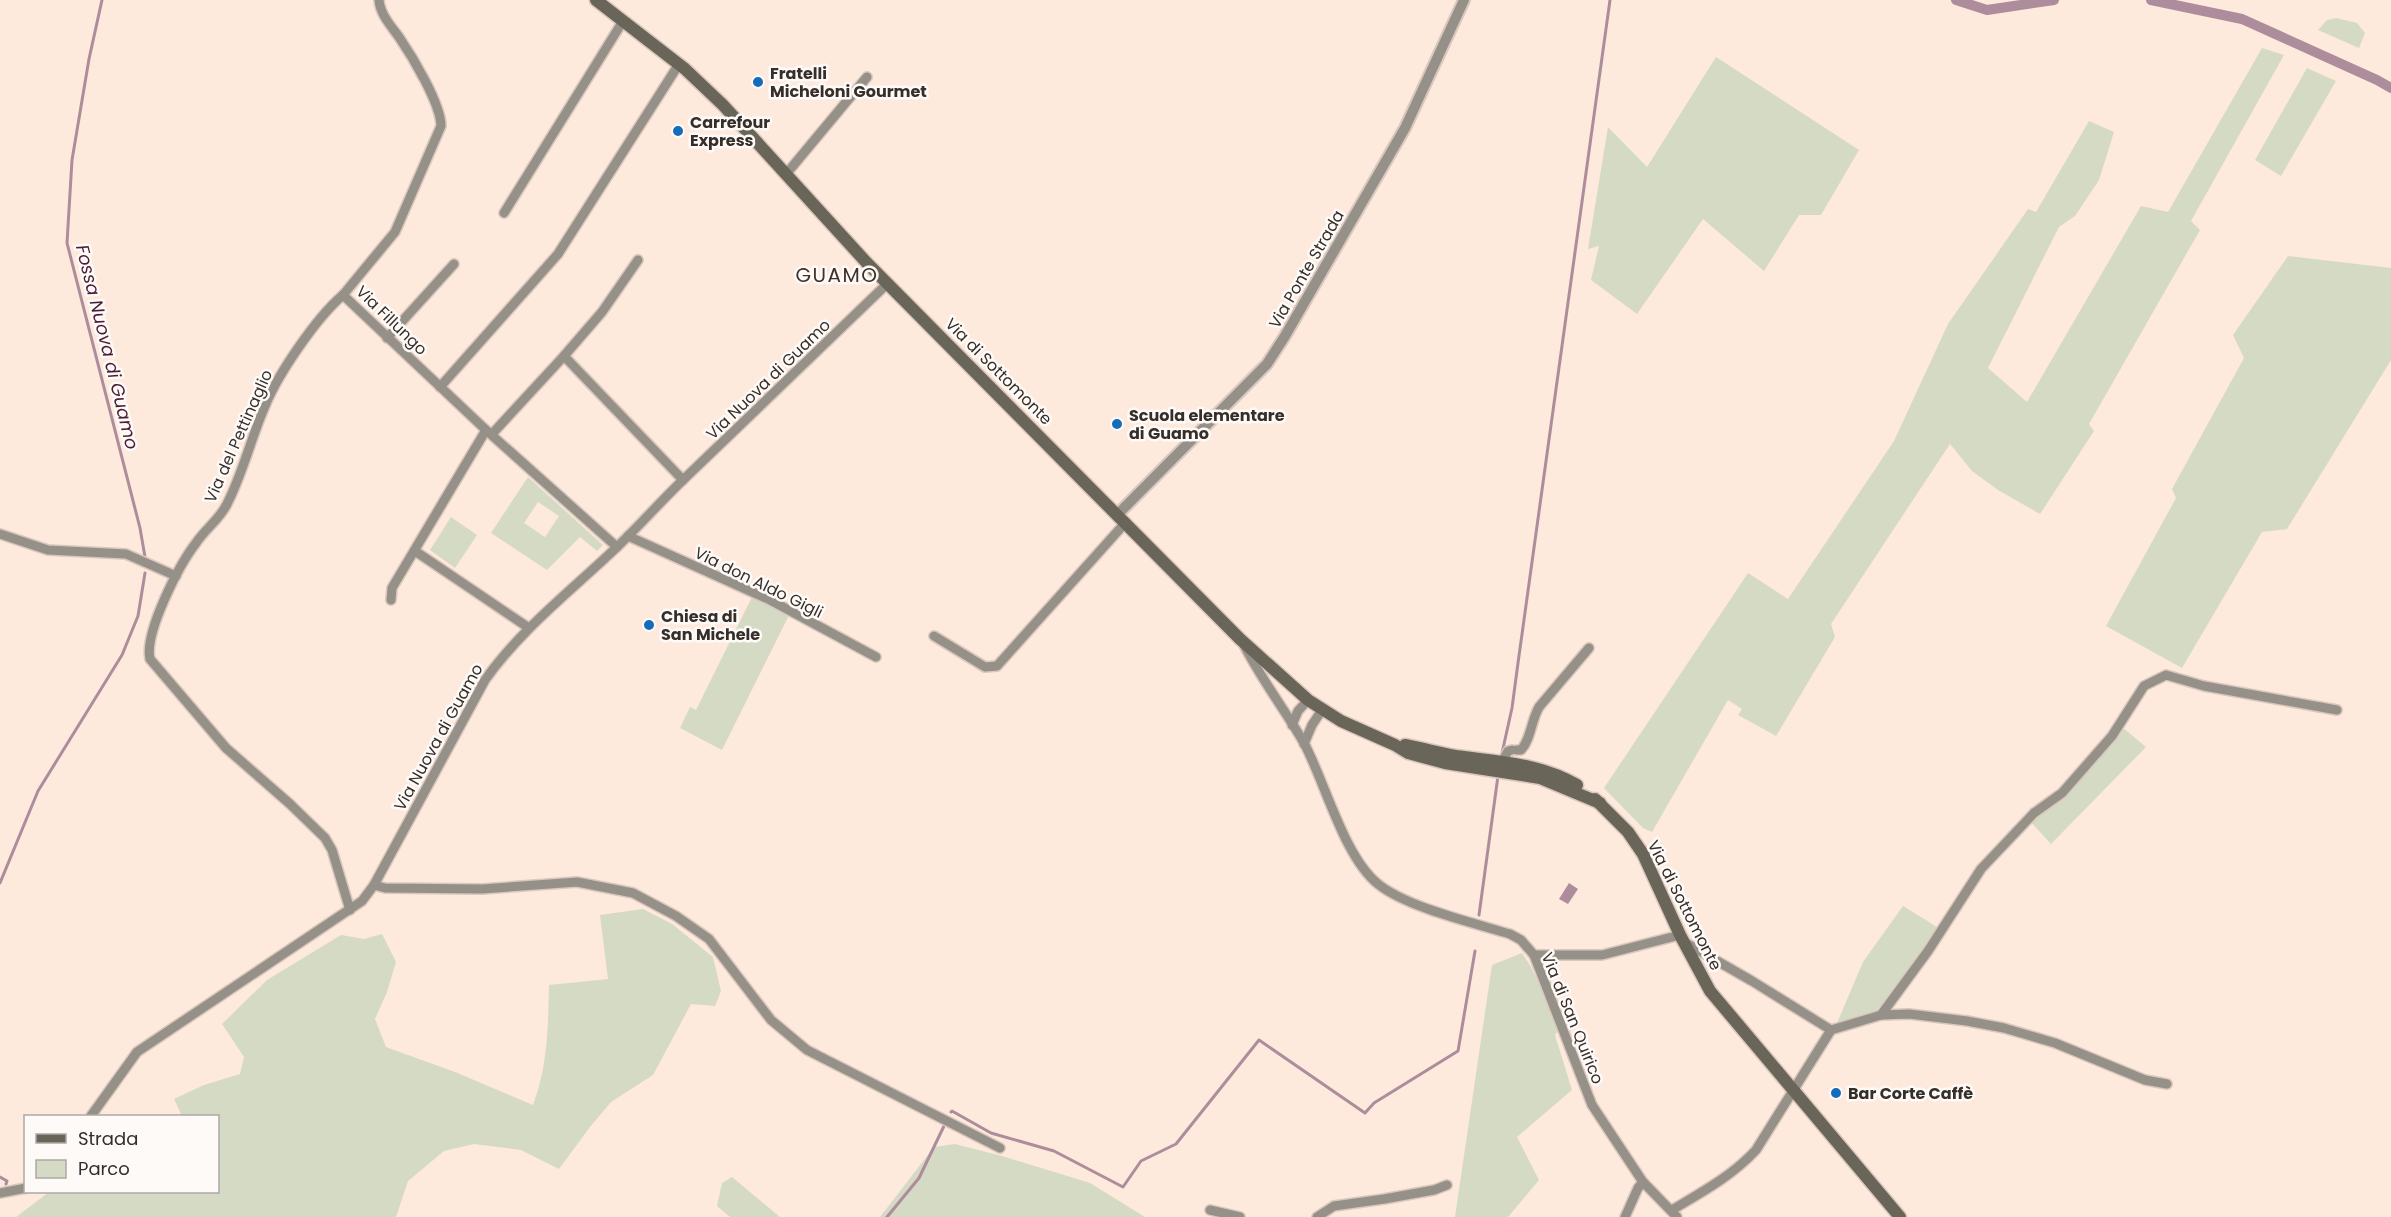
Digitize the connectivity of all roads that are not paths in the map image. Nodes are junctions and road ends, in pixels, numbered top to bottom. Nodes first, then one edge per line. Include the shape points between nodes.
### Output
1 (380, 0) edge
2 (596, 0) edge
3 (1464, 0) edge
4 (623, 21) junction
5 (679, 64) junction
6 (867, 77) dead end
7 (787, 173) junction
8 (504, 213) dead end
9 (638, 260) dead end
10 (454, 264) dead end
11 (888, 283) junction
12 (343, 295) junction
13 (387, 338) junction
14 (564, 356) junction
15 (440, 387) junction
16 (489, 432) junction
17 (683, 480) junction
18 (1122, 518) junction
19 (0, 534) edge
20 (628, 536) junction
21 (616, 547) junction
22 (415, 551) junction
23 (176, 576) junction
24 (391, 600) dead end
25 (529, 628) junction
26 (934, 636) dead end
27 (1241, 641) junction
28 (1589, 648) dead end
29 (876, 657) dead end
30 (1308, 700) junction
31 (1322, 710) junction
32 (2337, 710) dead end
33 (1292, 725) junction
34 (1304, 744) junction
35 (1395, 745) junction
36 (1502, 762) junction
37 (1600, 803) junction
38 (374, 885) junction
39 (350, 910) junction
40 (1682, 939) junction
41 (1534, 955) junction
42 (1881, 1015) junction
43 (1831, 1030) junction
44 (2167, 1084) dead end
45 (1794, 1091) junction
46 (92, 1115) edge
47 (1000, 1148) dead end
48 (1643, 1182) junction
49 (1447, 1185) dead end
50 (24, 1188) edge
51 (3, 1193) edge
52 (0, 1202) edge
53 (1210, 1210) dead end
54 (1675, 1214) edge
55 (1240, 1217) edge
56 (1317, 1217) edge
57 (1625, 1217) edge
58 (1900, 1217) edge

1 - 12 street, Via Fillungo via 382,11 439,110 441,126 395,232
2 - 4 main road, Via di Sottomonte
3 - 18 street, Via Ponte Strada via 1405,128 1286,336 1267,364
4 - 5 main road, Via di Sottomonte
4 - 8 street
5 - 7 main road, Via di Sottomonte
5 - 15 street via 558,254
6 - 7 street
7 - 11 main road, Via di Sottomonte
9 - 14 street via 602,312
10 - 13 street
11 - 17 street, Via Nuova di Guamo
11 - 18 main road, Via di Sottomonte
12 - 13 street, Via Fillungo
12 - 23 street, Via del Pettinaglio via 330,306 276,383 227,504
13 - 15 street, Via Fillungo
14 - 16 street
14 - 17 street
15 - 16 street, Via Fillungo
16 - 21 street, Via Fillungo
16 - 22 street
17 - 20 street, Via Nuova di Guamo
18 - 26 street via 997,666 985,667
18 - 27 main road, Via di Sottomonte
19 - 23 street via 48,550 126,554
20 - 21 street, Via Nuova di Guamo
20 - 29 street, Via don Aldo Gigli via 770,600
21 - 25 street, Via Nuova di Guamo
22 - 24 street via 392,588
22 - 25 street
23 - 39 street, Via del Pettinaglio via 150,638 150,659 226,748 326,838
25 - 38 street, Via Nuova di Guamo via 485,680
27 - 30 main road, Via di Sottomonte
27 - 33 street, Via di San Quirico
28 - 36 street via 1539,707 1521,750 1508,752
30 - 31 main road, Via di Sottomonte
30 - 33 street
31 - 34 street
31 - 35 main road, Via di Sottomonte
32 - 42 street via 2204,687 2166,675 2144,686 2112,736 2062,793 2034,813 1982,869
33 - 34 street, Via di San Quirico
34 - 41 street, Via di San Quirico via 1355,856 1376,883 1389,893 1436,911 1510,934
35 - 36 main road, Via di Sottomonte
35 - 37 main road, Via di Sottomonte via 1437,761 1540,778
36 - 37 main road, Via di Sottomonte via 1556,774
37 - 40 main road, Via di Sottomonte via 1643,854
38 - 39 street, Via Nuova di Guamo
38 - 47 street via 482,889 577,882 633,893 709,939 771,1020 807,1050
39 - 46 street, Via Nuova di Guamo via 137,1053
40 - 41 street via 1602,955
40 - 43 street
40 - 45 main road, Via di Sottomonte via 1710,991
41 - 48 street, Via di San Quirico via 1592,1105
42 - 43 street
42 - 44 street via 1909,1014 2004,1028 2055,1043 2145,1080
43 - 45 street
45 - 54 street via 1743,1164
45 - 58 main road, Via di Sottomonte
48 - 54 street, Via di San Quirico
48 - 57 street
49 - 56 street via 1334,1206
50 - 51 street
51 - 52 street
53 - 55 street

